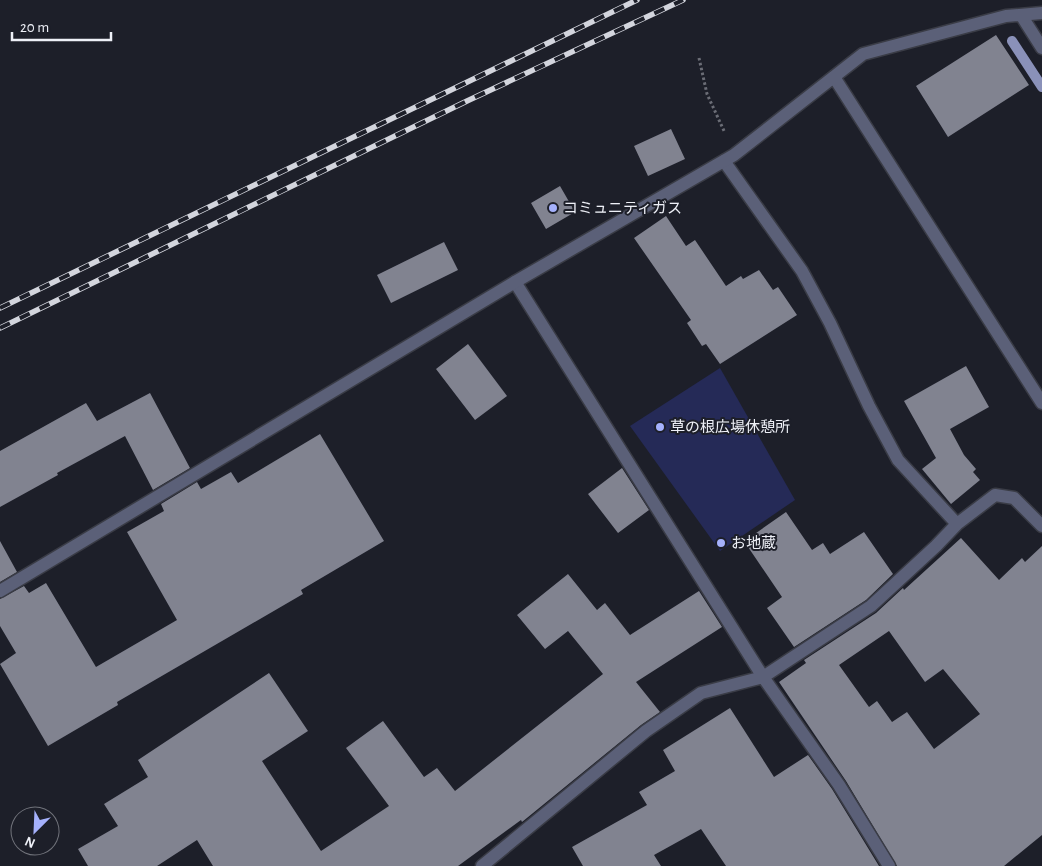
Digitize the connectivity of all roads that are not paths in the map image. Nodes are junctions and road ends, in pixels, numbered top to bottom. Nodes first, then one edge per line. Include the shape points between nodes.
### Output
1 (1042, 13) edge
2 (1021, 15) junction
3 (1042, 48) edge
4 (834, 77) junction
5 (729, 158) junction
6 (515, 282) junction
7 (1042, 403) edge
8 (956, 524) junction
9 (1042, 526) edge
10 (0, 591) edge
11 (763, 677) junction
12 (482, 866) edge
13 (889, 866) edge

1 - 2 street
2 - 3 street
2 - 4 street via 1006,16 863,54
4 - 5 street
4 - 7 street
5 - 6 street
5 - 8 street via 802,271 898,460
6 - 10 street
6 - 11 street
8 - 9 street via 995,495 1014,498
8 - 11 street via 871,606
11 - 12 street via 701,694 646,731
11 - 13 street via 839,785

